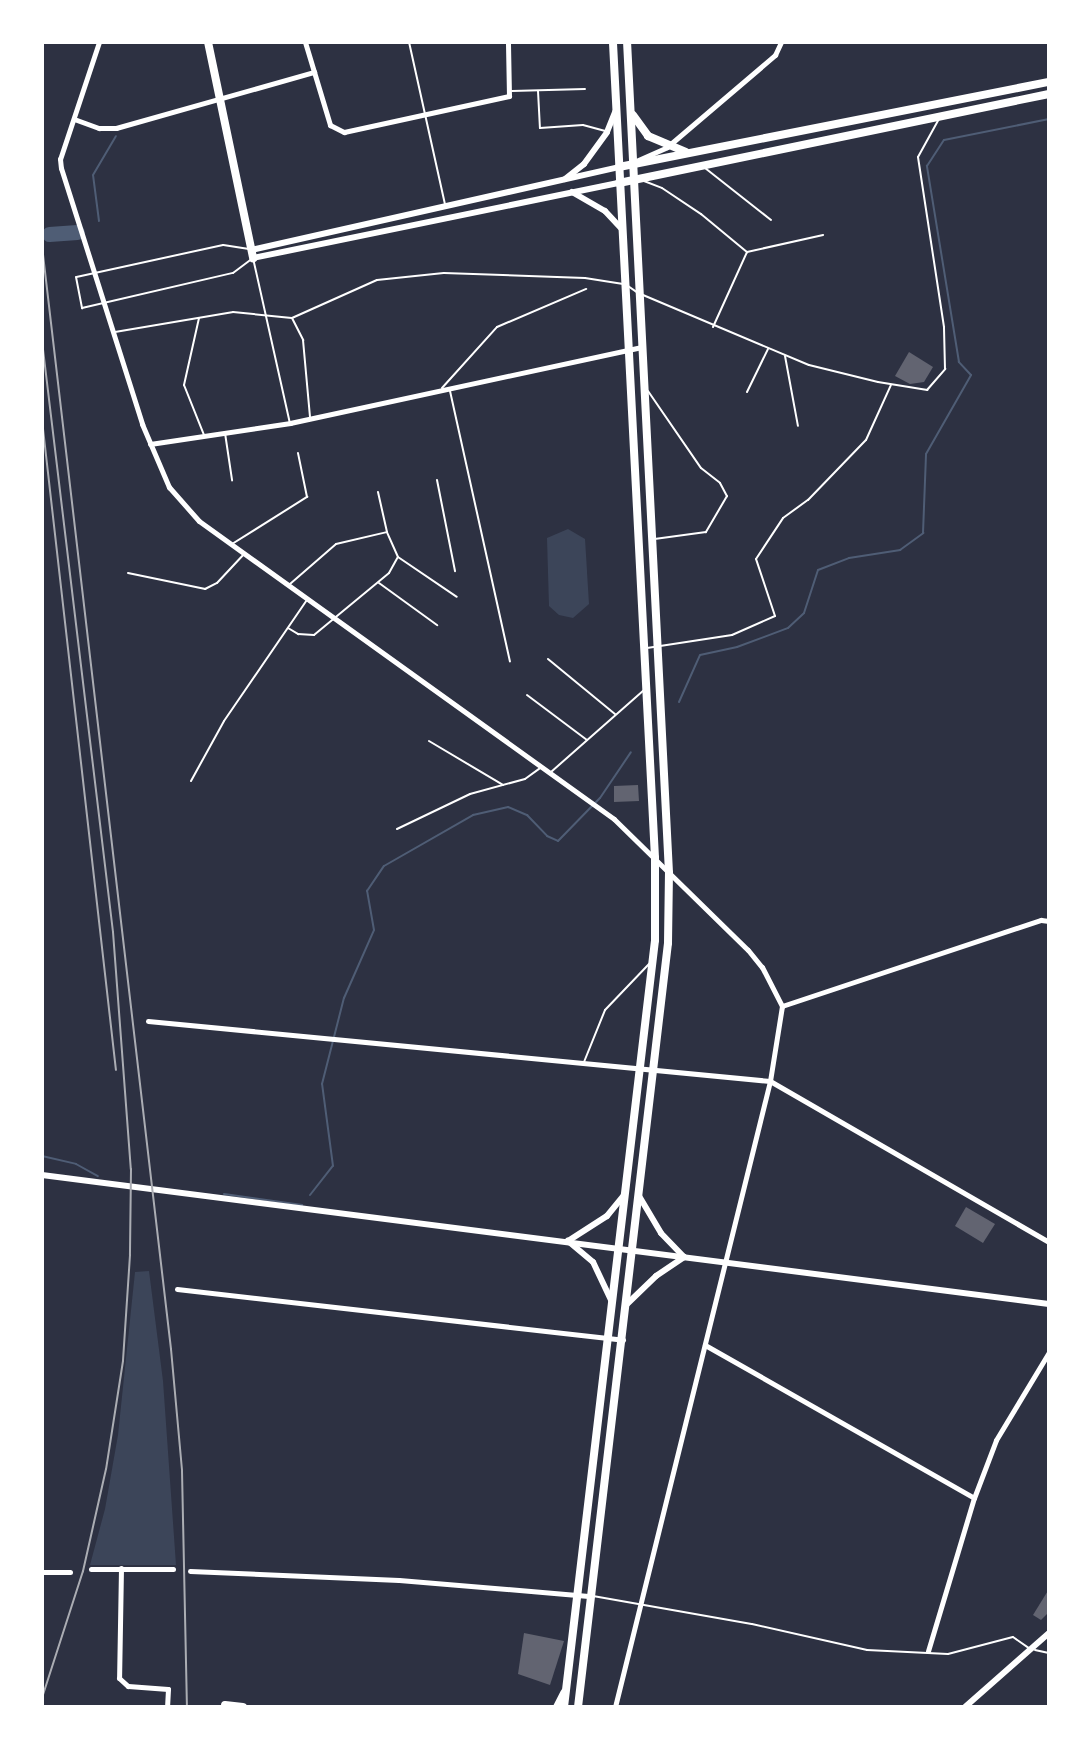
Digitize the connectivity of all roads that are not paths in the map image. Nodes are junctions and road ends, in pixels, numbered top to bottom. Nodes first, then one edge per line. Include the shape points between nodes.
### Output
1 (99, 42) edge
2 (208, 42) edge
3 (305, 42) edge
4 (409, 42) edge
5 (508, 42) edge
6 (613, 42) edge
7 (627, 42) edge
8 (782, 42) edge
9 (314, 72) junction
10 (1049, 82) edge
11 (585, 88) dead end
12 (538, 91) junction
13 (512, 92) junction
14 (1049, 94) edge
15 (220, 97) junction
16 (938, 104) junction
17 (617, 109) junction
18 (631, 109) junction
19 (425, 114) junction
20 (941, 116) junction
21 (74, 119) junction
22 (608, 132) junction
23 (667, 147) junction
24 (690, 153) junction
25 (634, 162) junction
26 (701, 165) junction
27 (619, 167) junction
28 (634, 177) junction
29 (563, 181) junction
30 (620, 183) junction
31 (572, 191) junction
32 (446, 206) junction
33 (771, 220) dead end
34 (624, 231) junction
35 (823, 235) dead end
36 (747, 252) junction
37 (252, 254) junction
38 (97, 271) junction
39 (626, 285) junction
40 (586, 289) dead end
41 (639, 294) junction
42 (106, 303) junction
43 (268, 316) junction
44 (199, 318) junction
45 (292, 318) junction
46 (713, 327) junction
47 (115, 332) junction
48 (643, 347) junction
49 (629, 350) junction
50 (768, 350) junction
51 (785, 356) junction
52 (644, 384) junction
53 (891, 384) junction
54 (450, 389) junction
55 (440, 391) junction
56 (747, 392) dead end
57 (310, 418) junction
58 (290, 423) junction
59 (798, 426) dead end
60 (225, 433) junction
61 (204, 436) junction
62 (150, 444) junction
63 (298, 453) dead end
64 (648, 476) junction
65 (636, 477) junction
66 (232, 480) dead end
67 (437, 480) dead end
68 (378, 492) dead end
69 (387, 532) junction
70 (651, 540) junction
71 (232, 544) junction
72 (245, 553) junction
73 (398, 557) junction
74 (455, 571) dead end
75 (128, 573) dead end
76 (378, 583) junction
77 (290, 584) junction
78 (457, 597) dead end
79 (309, 598) junction
80 (334, 616) junction
81 (437, 625) dead end
82 (288, 628) junction
83 (644, 648) junction
84 (657, 648) junction
85 (548, 659) dead end
86 (510, 661) dead end
87 (646, 688) junction
88 (527, 695) dead end
89 (615, 714) junction
90 (587, 740) junction
91 (429, 741) dead end
92 (543, 766) junction
93 (552, 772) junction
94 (191, 781) dead end
95 (503, 785) junction
96 (397, 829) dead end
97 (655, 858) junction
98 (669, 873) junction
99 (1049, 921) edge
100 (654, 961) junction
101 (782, 1006) junction
102 (148, 1021) dead end
103 (583, 1066) junction
104 (647, 1072) junction
105 (770, 1082) junction
106 (42, 1175) edge
107 (627, 1192) junction
108 (639, 1195) junction
109 (568, 1241) junction
110 (1049, 1242) edge
111 (620, 1248) junction
112 (632, 1250) junction
113 (684, 1257) junction
114 (724, 1263) junction
115 (177, 1289) dead end
116 (1049, 1304) edge
117 (613, 1305) junction
118 (626, 1305) junction
119 (610, 1338) junction
120 (623, 1340) junction
121 (705, 1345) junction
122 (1049, 1352) edge
123 (974, 1498) junction
124 (121, 1568) junction
125 (91, 1569) dead end
126 (173, 1569) dead end
127 (190, 1571) dead end
128 (42, 1572) edge
129 (70, 1572) dead end
130 (578, 1596) junction
131 (591, 1596) junction
132 (641, 1603) junction
133 (1049, 1633) edge
134 (1031, 1649) junction
135 (928, 1651) junction
136 (1049, 1653) edge
137 (568, 1685) junction
138 (580, 1686) junction
139 (225, 1705) dead end
140 (168, 1707) edge
141 (243, 1707) edge
142 (557, 1707) edge
143 (564, 1707) edge
144 (578, 1707) edge
145 (584, 1707) edge
146 (615, 1707) edge
147 (965, 1707) edge

1 - 21 street
2 - 15 main road
3 - 9 street
4 - 19 lane
5 - 13 street
6 - 17 main road
7 - 18 main road
8 - 23 street via 775,55
9 - 15 street
9 - 19 street via 335,130 344,132
10 - 16 main road
11 - 12 lane
12 - 13 lane
12 - 22 lane via 540,128 583,125
13 - 19 street via 503,99
14 - 20 main road
15 - 21 street via 116,128 99,128
15 - 37 main road
16 - 20 lane
16 - 24 main road
17 - 22 street
17 - 27 main road
18 - 23 main road via 640,128
18 - 25 main road
19 - 32 lane
20 - 26 main road
20 - 53 lane via 918,157 944,327 945,369 927,390
21 - 38 street via 60,159 61,168
22 - 29 street via 584,164
23 - 24 main road
23 - 25 street
24 - 25 main road
25 - 27 main road
25 - 28 main road
26 - 28 main road
26 - 33 lane
27 - 29 street
27 - 30 main road
28 - 30 main road
28 - 36 lane via 662,188
28 - 41 main road
29 - 32 street
30 - 31 street
30 - 34 main road
31 - 34 street via 605,211
31 - 37 street
32 - 37 street
34 - 39 main road
35 - 36 lane
36 - 46 lane
37 - 38 lane via 223,245
37 - 42 lane via 233,273
37 - 43 lane
38 - 42 street
38 - 42 lane via 76,277 82,308
39 - 41 lane
39 - 45 lane via 585,278 444,273 377,280 304,316
39 - 49 main road
40 - 55 lane via 497,327
41 - 46 lane
41 - 48 main road
42 - 47 street
43 - 44 lane via 233,312
43 - 45 lane
43 - 58 lane
44 - 47 lane
44 - 61 lane via 184,385
45 - 57 lane via 303,340
46 - 50 lane
47 - 62 street
48 - 49 street
48 - 52 main road
49 - 54 street
49 - 65 main road
50 - 51 lane
50 - 56 lane
51 - 53 lane
51 - 59 lane
52 - 64 main road
52 - 70 lane via 701,468 725,488 726,501 706,532
53 - 84 lane via 866,440 808,500 783,518 756,560 775,616 732,635
54 - 55 street
54 - 86 lane
55 - 57 street
57 - 58 street
58 - 60 street
60 - 61 street
60 - 66 lane
61 - 62 street
62 - 71 street via 180,503
63 - 71 lane via 307,497
64 - 65 main road
64 - 70 main road
65 - 83 main road
67 - 74 lane
68 - 69 lane
69 - 73 lane
69 - 77 lane via 336,544
70 - 84 main road
71 - 72 street
72 - 75 lane via 217,583 205,589
72 - 77 street
73 - 76 lane
73 - 78 lane
76 - 80 lane
76 - 81 lane
77 - 79 street
79 - 80 street
79 - 82 lane
80 - 82 lane via 314,635 298,634
80 - 92 street
82 - 94 lane via 224,721
83 - 84 lane
83 - 87 main road
84 - 98 main road
85 - 89 lane
87 - 89 lane
87 - 97 main road
88 - 90 lane
89 - 90 lane
90 - 93 lane
91 - 95 lane
92 - 93 street
92 - 95 lane via 525,779
93 - 97 street via 600,808
95 - 96 lane via 470,794
97 - 98 street
97 - 100 main road
98 - 101 street via 748,950 762,967
98 - 104 main road via 667,957
99 - 101 street via 1041,920
100 - 103 lane via 640,969 605,1010
100 - 104 main road
101 - 105 street
102 - 103 street
103 - 104 street
104 - 105 street
104 - 107 main road
104 - 108 main road
105 - 110 street
105 - 114 street
106 - 109 street
107 - 109 street via 607,1216
107 - 111 main road
108 - 112 main road
108 - 113 street via 661,1233
109 - 111 street
109 - 117 street via 593,1262
111 - 112 street
111 - 117 main road
112 - 113 street
112 - 118 main road
113 - 114 street
113 - 118 street via 656,1276
114 - 116 street
114 - 121 street
115 - 119 street
117 - 119 main road
118 - 120 main road
119 - 120 street
119 - 130 main road
120 - 131 main road
121 - 123 street
121 - 132 street
122 - 123 street via 996,1440
123 - 135 street
124 - 125 street
124 - 126 street
124 - 140 street via 122,1684 170,1690
127 - 130 street via 399,1580
128 - 129 street
130 - 131 street
130 - 137 main road
131 - 132 lane
131 - 138 main road
132 - 135 lane via 846,1647
132 - 146 street
133 - 134 street
134 - 135 lane via 1013,1637 948,1654
134 - 136 lane
134 - 147 street
137 - 142 main road
137 - 143 main road
138 - 144 main road
138 - 145 main road
139 - 141 main road

